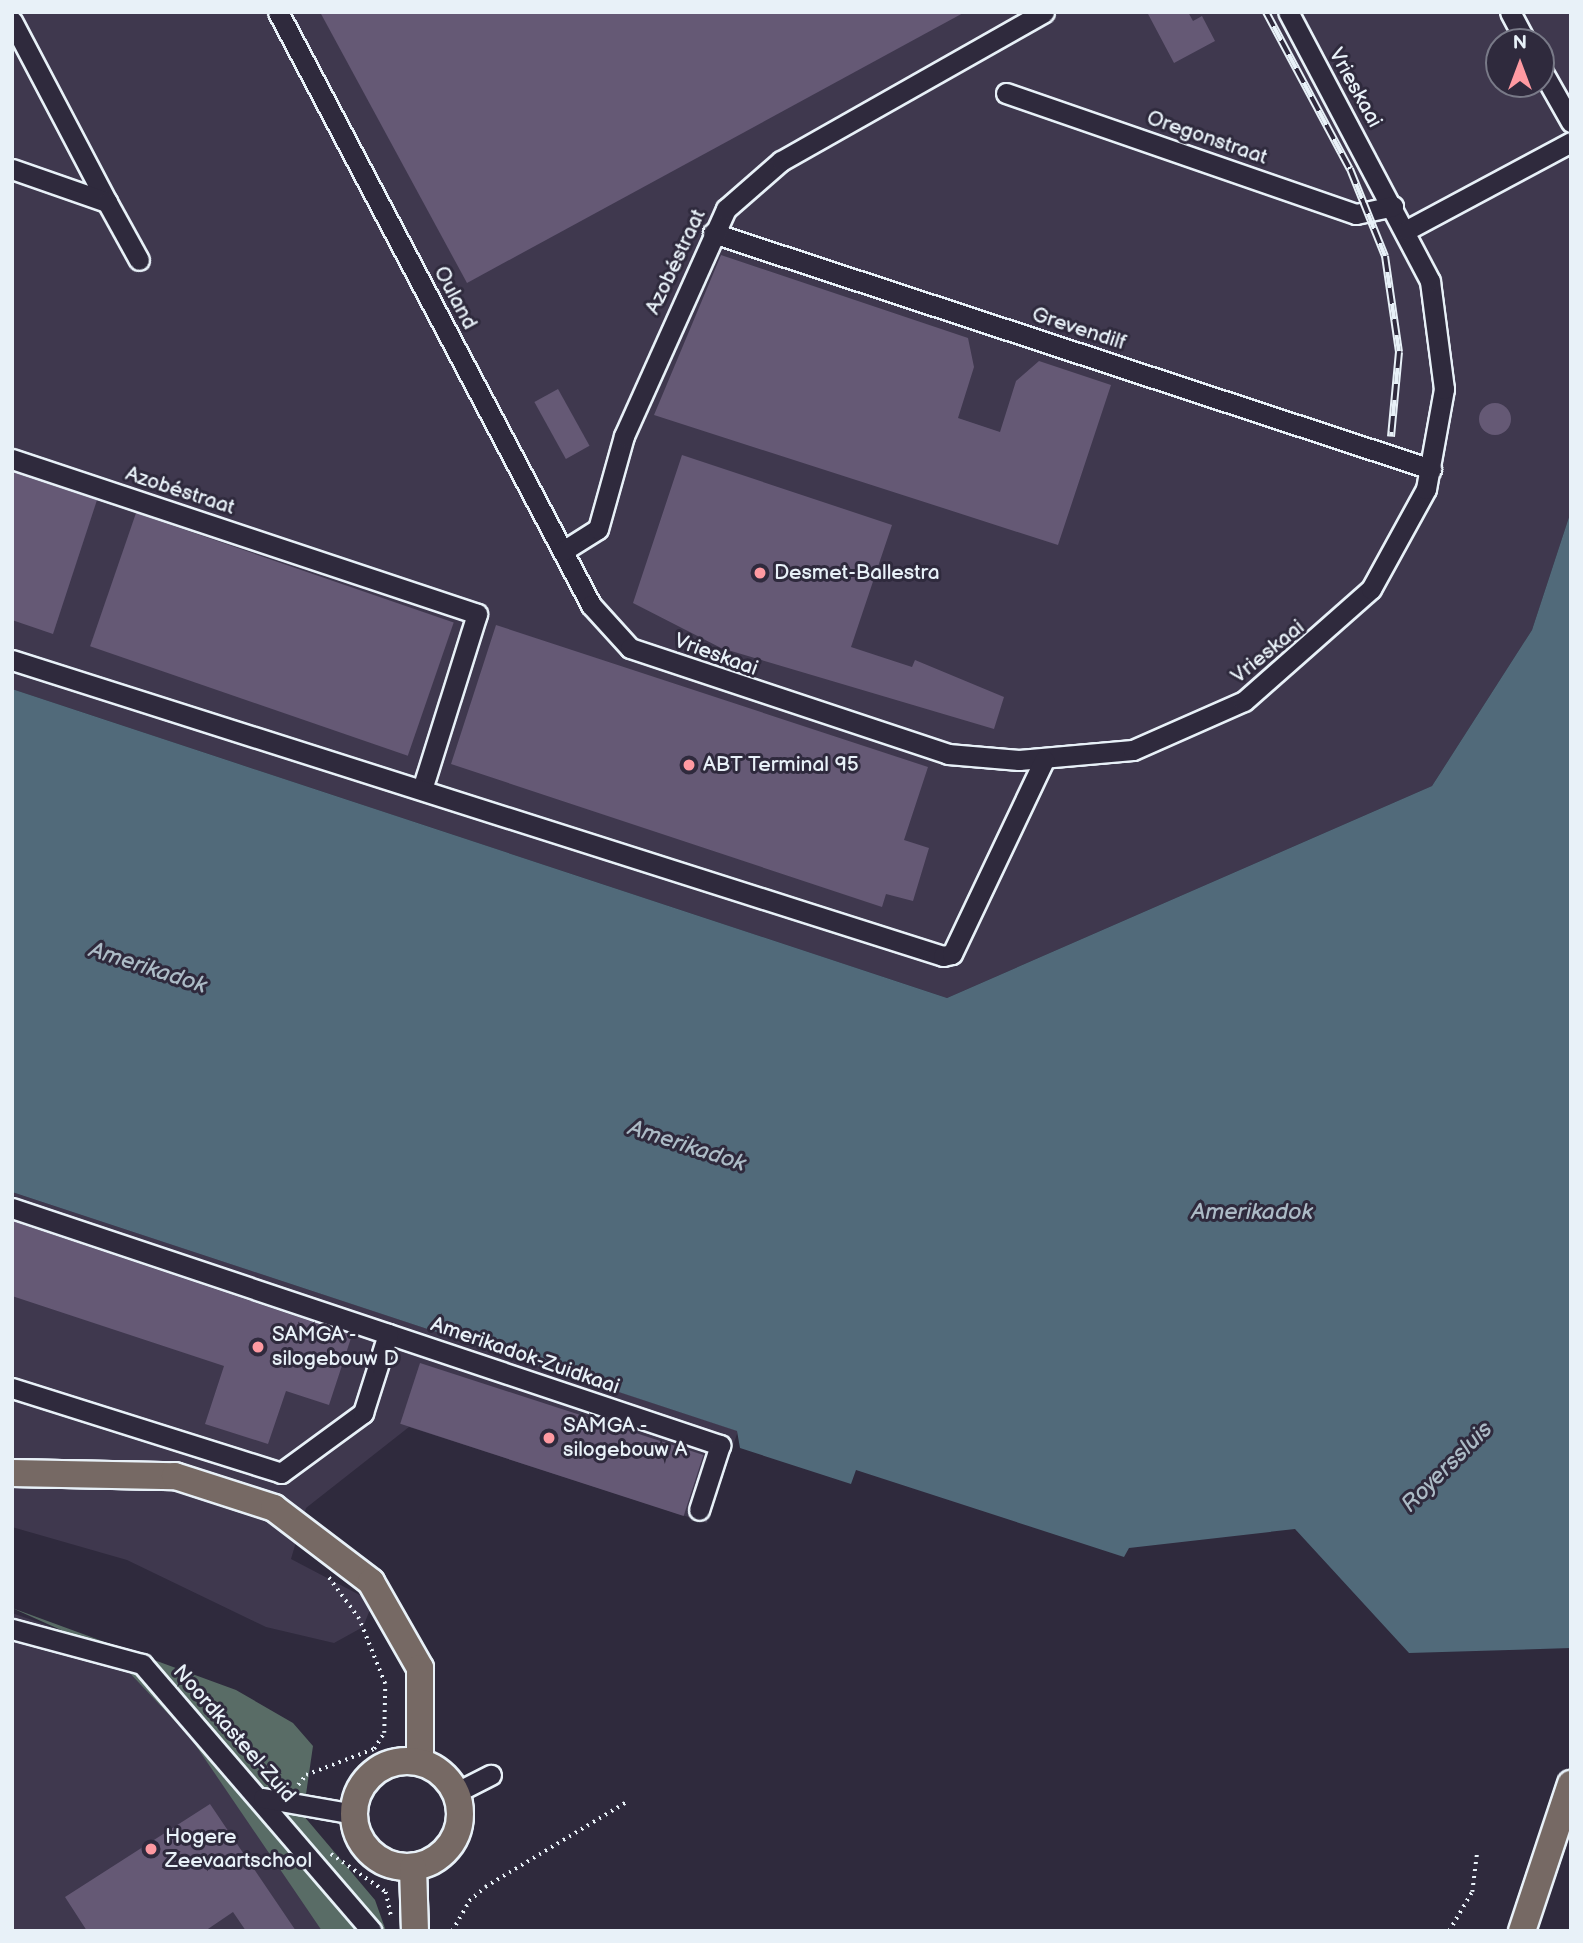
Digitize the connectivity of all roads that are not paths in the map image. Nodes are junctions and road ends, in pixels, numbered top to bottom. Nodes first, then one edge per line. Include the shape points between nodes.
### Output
1 (278, 12) edge
2 (1044, 12) edge
3 (1288, 12) edge
4 (1510, 12) edge
5 (12, 22) edge
6 (1519, 28) edge
7 (1006, 93) dead end
8 (1555, 94) edge
9 (1571, 122) edge
10 (1571, 142) edge
11 (12, 169) edge
12 (107, 202) junction
13 (1393, 206) junction
14 (1407, 230) junction
15 (713, 233) junction
16 (139, 260) dead end
17 (12, 459) edge
18 (1431, 469) junction
19 (563, 551) junction
20 (591, 606) joint
21 (12, 660) edge
22 (1044, 760) junction
23 (422, 790) junction
24 (12, 1208) edge
25 (388, 1334) junction
26 (12, 1388) edge
27 (12, 1473) edge
28 (699, 1510) dead end
29 (12, 1629) edge
30 (419, 1762) junction
31 (491, 1775) dead end
32 (1571, 1784) edge
33 (457, 1792) junction
34 (263, 1798) junction
35 (354, 1814) junction
36 (413, 1868) junction
37 (404, 1926) edge
38 (372, 1931) edge
39 (1522, 1931) edge

1 - 19 street, Ouland
2 - 15 street, Azobéstraat via 781,161 726,209
3 - 13 street, Vrieskaai
4 - 6 street
5 - 12 street
7 - 13 street, Oregonstraat via 1356,214
8 - 9 street
10 - 14 street
11 - 12 street
12 - 16 street
13 - 14 street, Vrieskaai
14 - 18 street, Vrieskaai via 1430,281 1441,334 1444,389
15 - 18 street, Grevendilf
15 - 19 street, Azobéstraat via 624,436 598,529
17 - 23 street, Azobéstraat via 477,614
18 - 22 street, Vrieskaai via 1404,540 1371,589 1284,671 1244,701 1133,750
19 - 20 street, Ouland
20 - 22 street, Vrieskaai via 630,648 722,682 948,754
21 - 23 street
22 - 23 street via 952,954 943,956
24 - 25 street, Amerikadok-Zuidkaai
25 - 26 street via 363,1413 281,1473
25 - 28 street, Amerikadok-Zuidkaai via 720,1445
27 - 30 main road via 175,1476 274,1508 372,1582 419,1668
29 - 34 street, Noordkasteel-Zuid via 142,1664
30 - 33 main road via 448,1778
30 - 35 main road via 387,1764 371,1774
31 - 33 street
32 - 39 main road
33 - 36 main road via 461,1816 455,1840 432,1862
34 - 35 street via 286,1798
34 - 38 street, Noordkasteel-Zuid
35 - 36 main road via 363,1845 377,1858
36 - 37 main road

